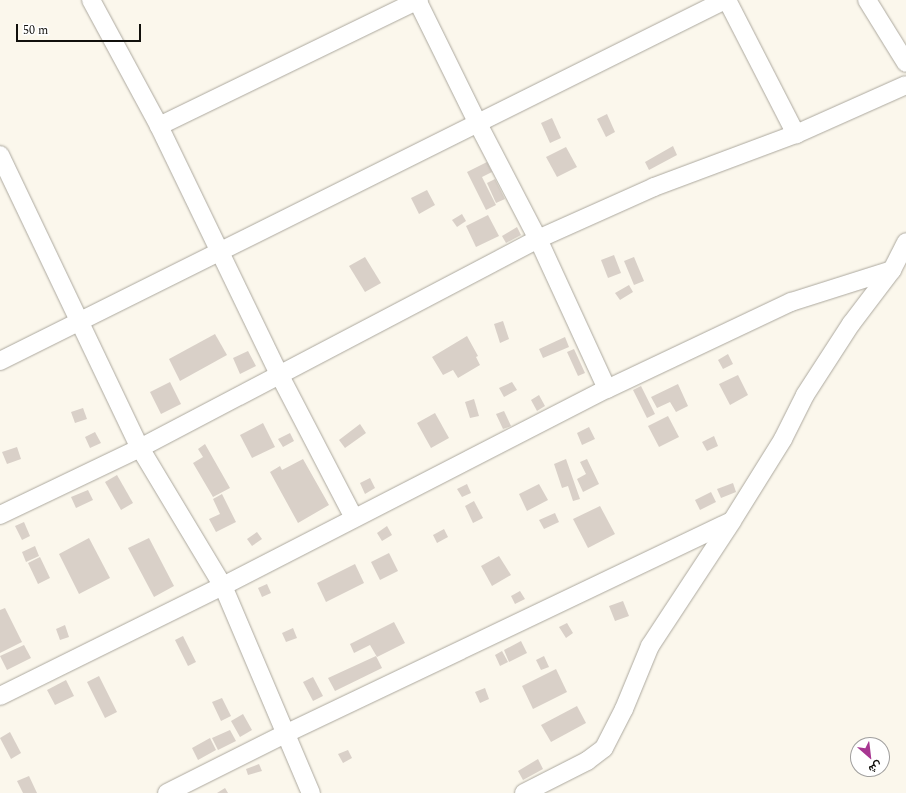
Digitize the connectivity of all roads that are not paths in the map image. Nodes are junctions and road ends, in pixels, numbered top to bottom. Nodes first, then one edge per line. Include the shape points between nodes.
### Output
1 (418, 0) edge
2 (726, 0) edge
3 (867, 0) edge
4 (95, 1) edge
5 (906, 63) edge
6 (906, 85) edge
7 (476, 122) junction
8 (159, 126) junction
9 (796, 134) junction
10 (0, 155) edge
11 (538, 239) junction
12 (906, 242) edge
13 (218, 252) junction
14 (892, 270) junction
15 (81, 322) junction
16 (0, 361) edge
17 (279, 374) junction
18 (607, 389) junction
19 (140, 448) junction
20 (0, 515) edge
21 (354, 518) junction
22 (732, 521) junction
23 (222, 586) junction
24 (0, 696) edge
25 (285, 734) junction
26 (167, 793) edge
27 (311, 793) edge
28 (524, 793) edge

1 - 7 street
1 - 8 street
2 - 7 street
2 - 9 street
3 - 5 street
4 - 8 street
6 - 9 street
7 - 11 street
7 - 13 street
8 - 13 street
9 - 11 street via 654,188
10 - 15 street
11 - 17 street
11 - 18 street
12 - 14 street
13 - 15 street
13 - 17 street
14 - 18 street via 791,302
14 - 22 street via 851,324 805,395 783,439
15 - 16 street
15 - 19 street
17 - 19 street
17 - 21 street
18 - 21 street
19 - 20 street
19 - 23 street
21 - 23 street
22 - 25 street
22 - 28 street via 650,646 624,709 604,748 587,761
23 - 24 street
23 - 25 street
25 - 26 street
25 - 27 street

